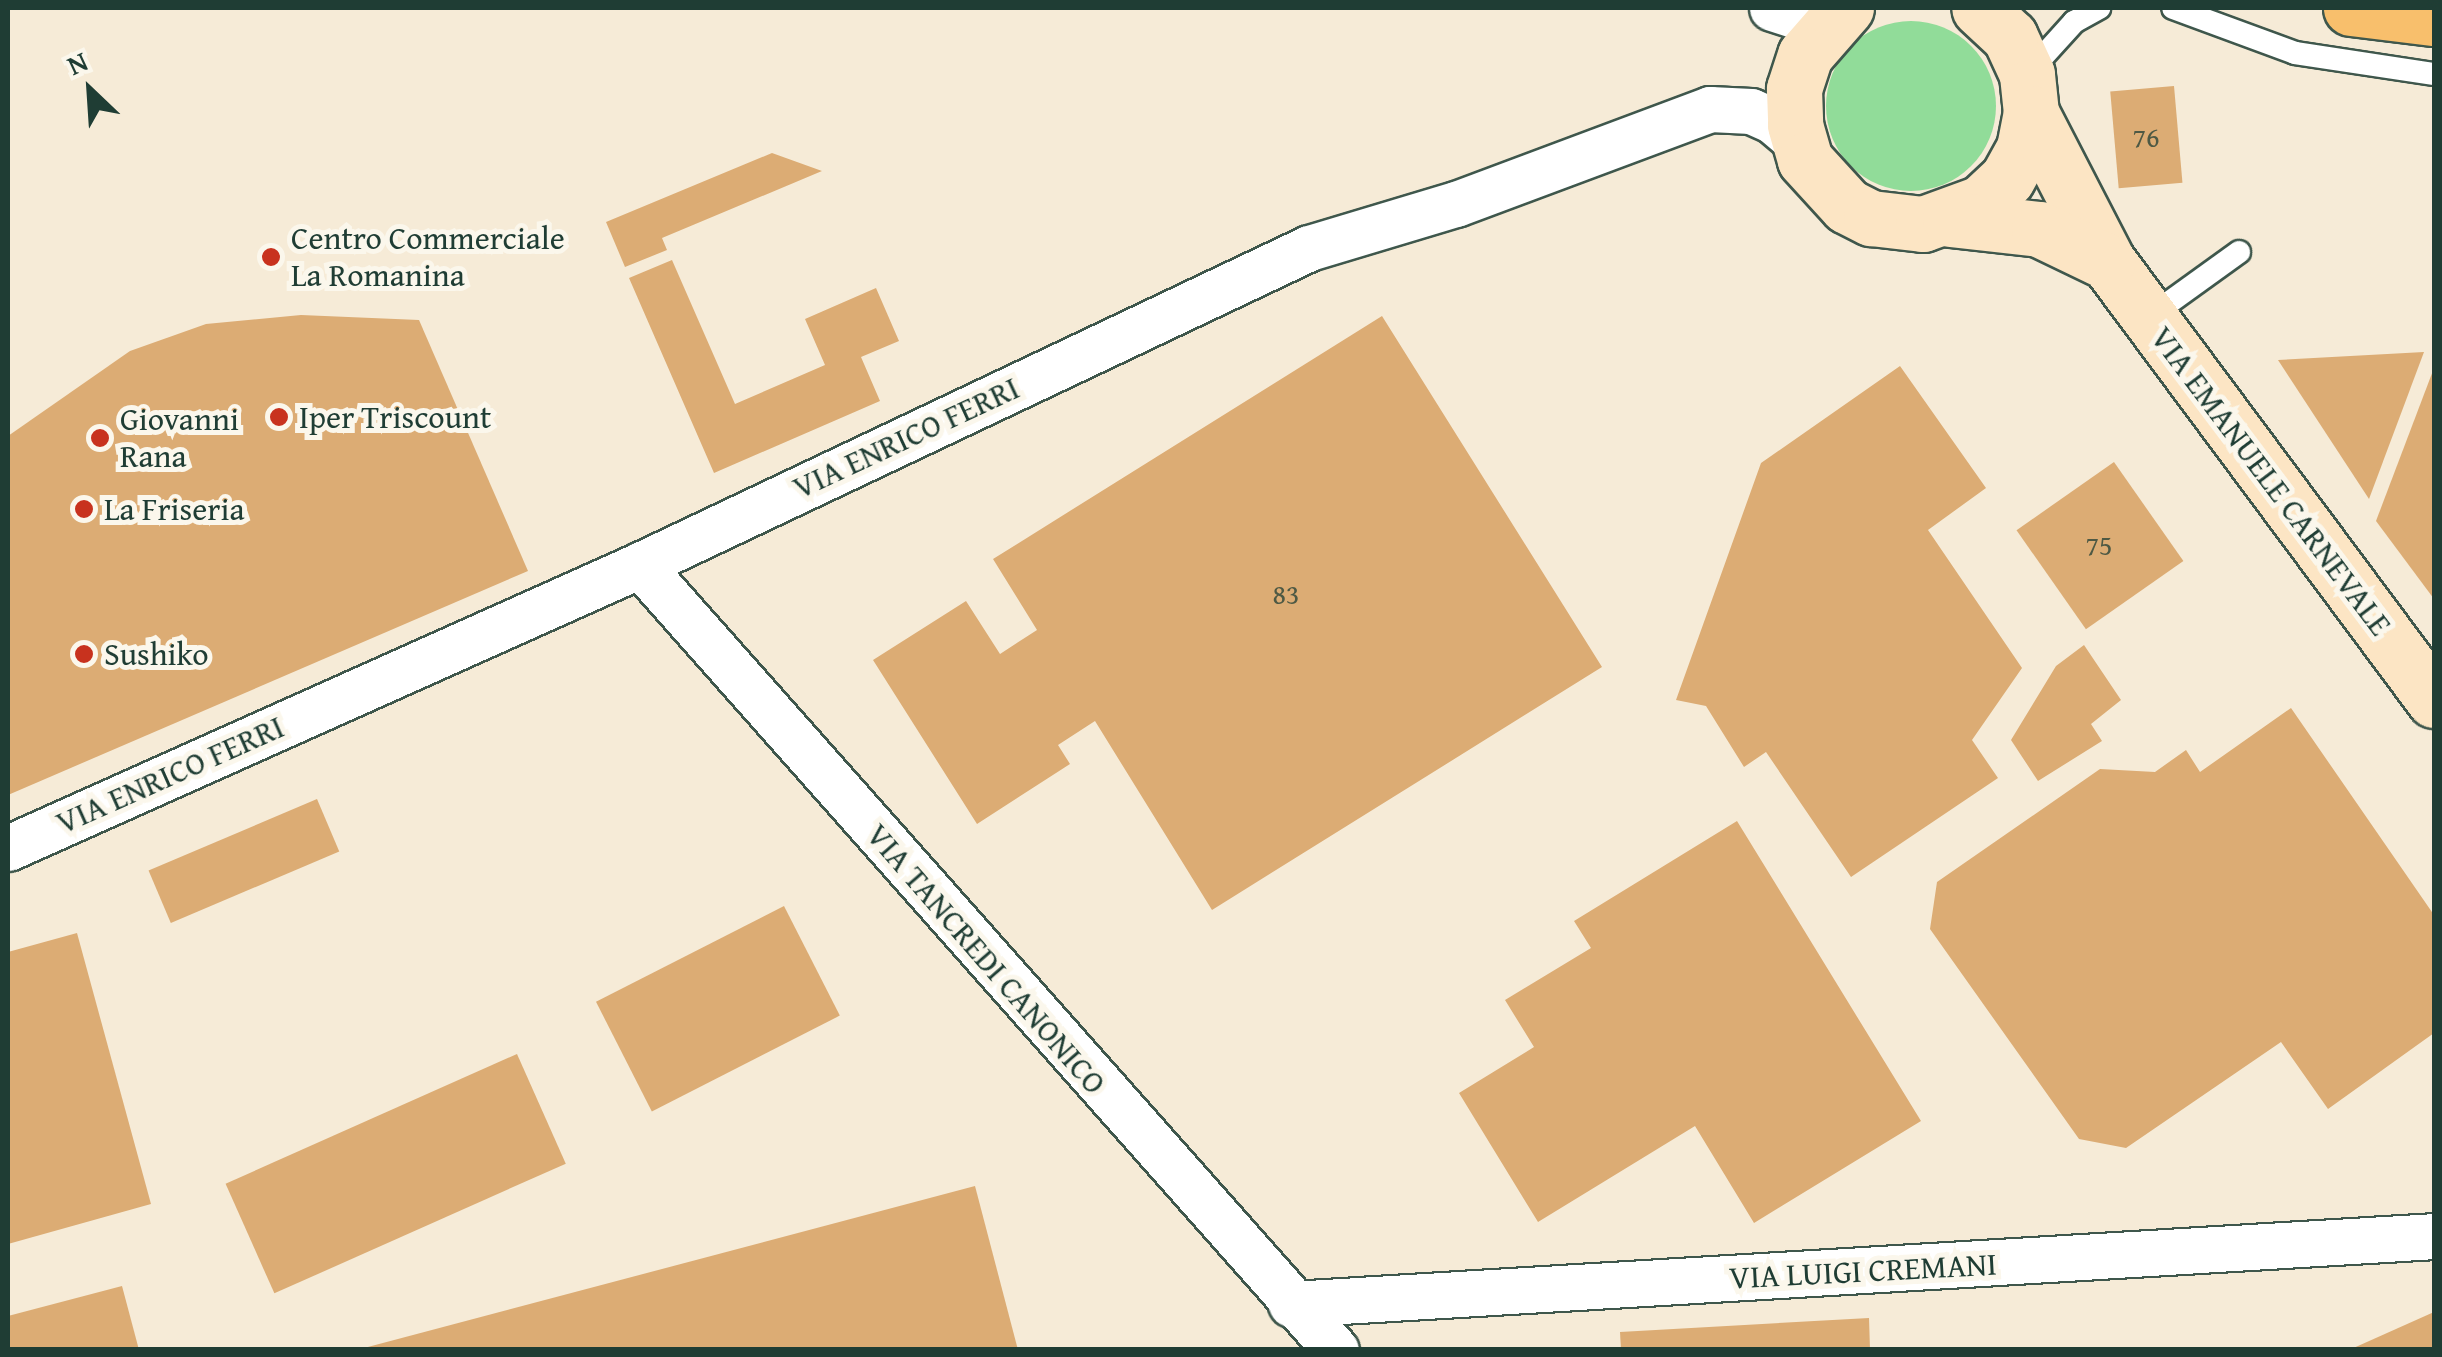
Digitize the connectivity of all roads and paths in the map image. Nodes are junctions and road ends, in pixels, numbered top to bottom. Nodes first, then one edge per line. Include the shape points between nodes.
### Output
1 (1772, 8) edge
2 (1983, 8) edge
3 (2098, 8) edge
4 (2173, 8) edge
5 (2351, 8) edge
6 (1836, 16) edge
7 (2434, 18) edge
8 (2434, 74) edge
9 (2029, 93) junction
10 (1806, 160) junction
11 (1950, 219) junction
12 (2239, 252) dead end
13 (2108, 262) junction
14 (2149, 318) junction
15 (640, 565) junction
16 (2434, 700) edge
17 (8, 848) edge
18 (2434, 1236) edge
19 (1292, 1304) junction
20 (1336, 1350) edge

1 - 6 street
2 - 9 street, VIA EMANUELE CARNEVALE via 2010,38
3 - 9 lane via 2064,32
4 - 8 lane via 2295,52
5 - 7 highway
6 - 10 street via 1805,55 1794,89 1795,126
9 - 11 street via 2024,148 2007,179
9 - 13 street, VIA EMANUELE CARNEVALE
10 - 11 street, VIA EMANUELE CARNEVALE via 1823,186 1871,218 1897,224
10 - 15 street, VIA ENRICO FERRI via 1785,129 1751,112 1710,109 1658,124 1507,186 1284,259
11 - 13 street, VIA EMANUELE CARNEVALE via 2039,229
12 - 14 lane
13 - 14 street, VIA EMANUELE CARNEVALE
14 - 16 street, VIA EMANUELE CARNEVALE
15 - 17 street, VIA ENRICO FERRI
15 - 19 street, VIA TANCREDI CANONICO
18 - 19 street, VIA LUIGI CREMANI
19 - 20 street, VIA TANCREDI CANONICO

